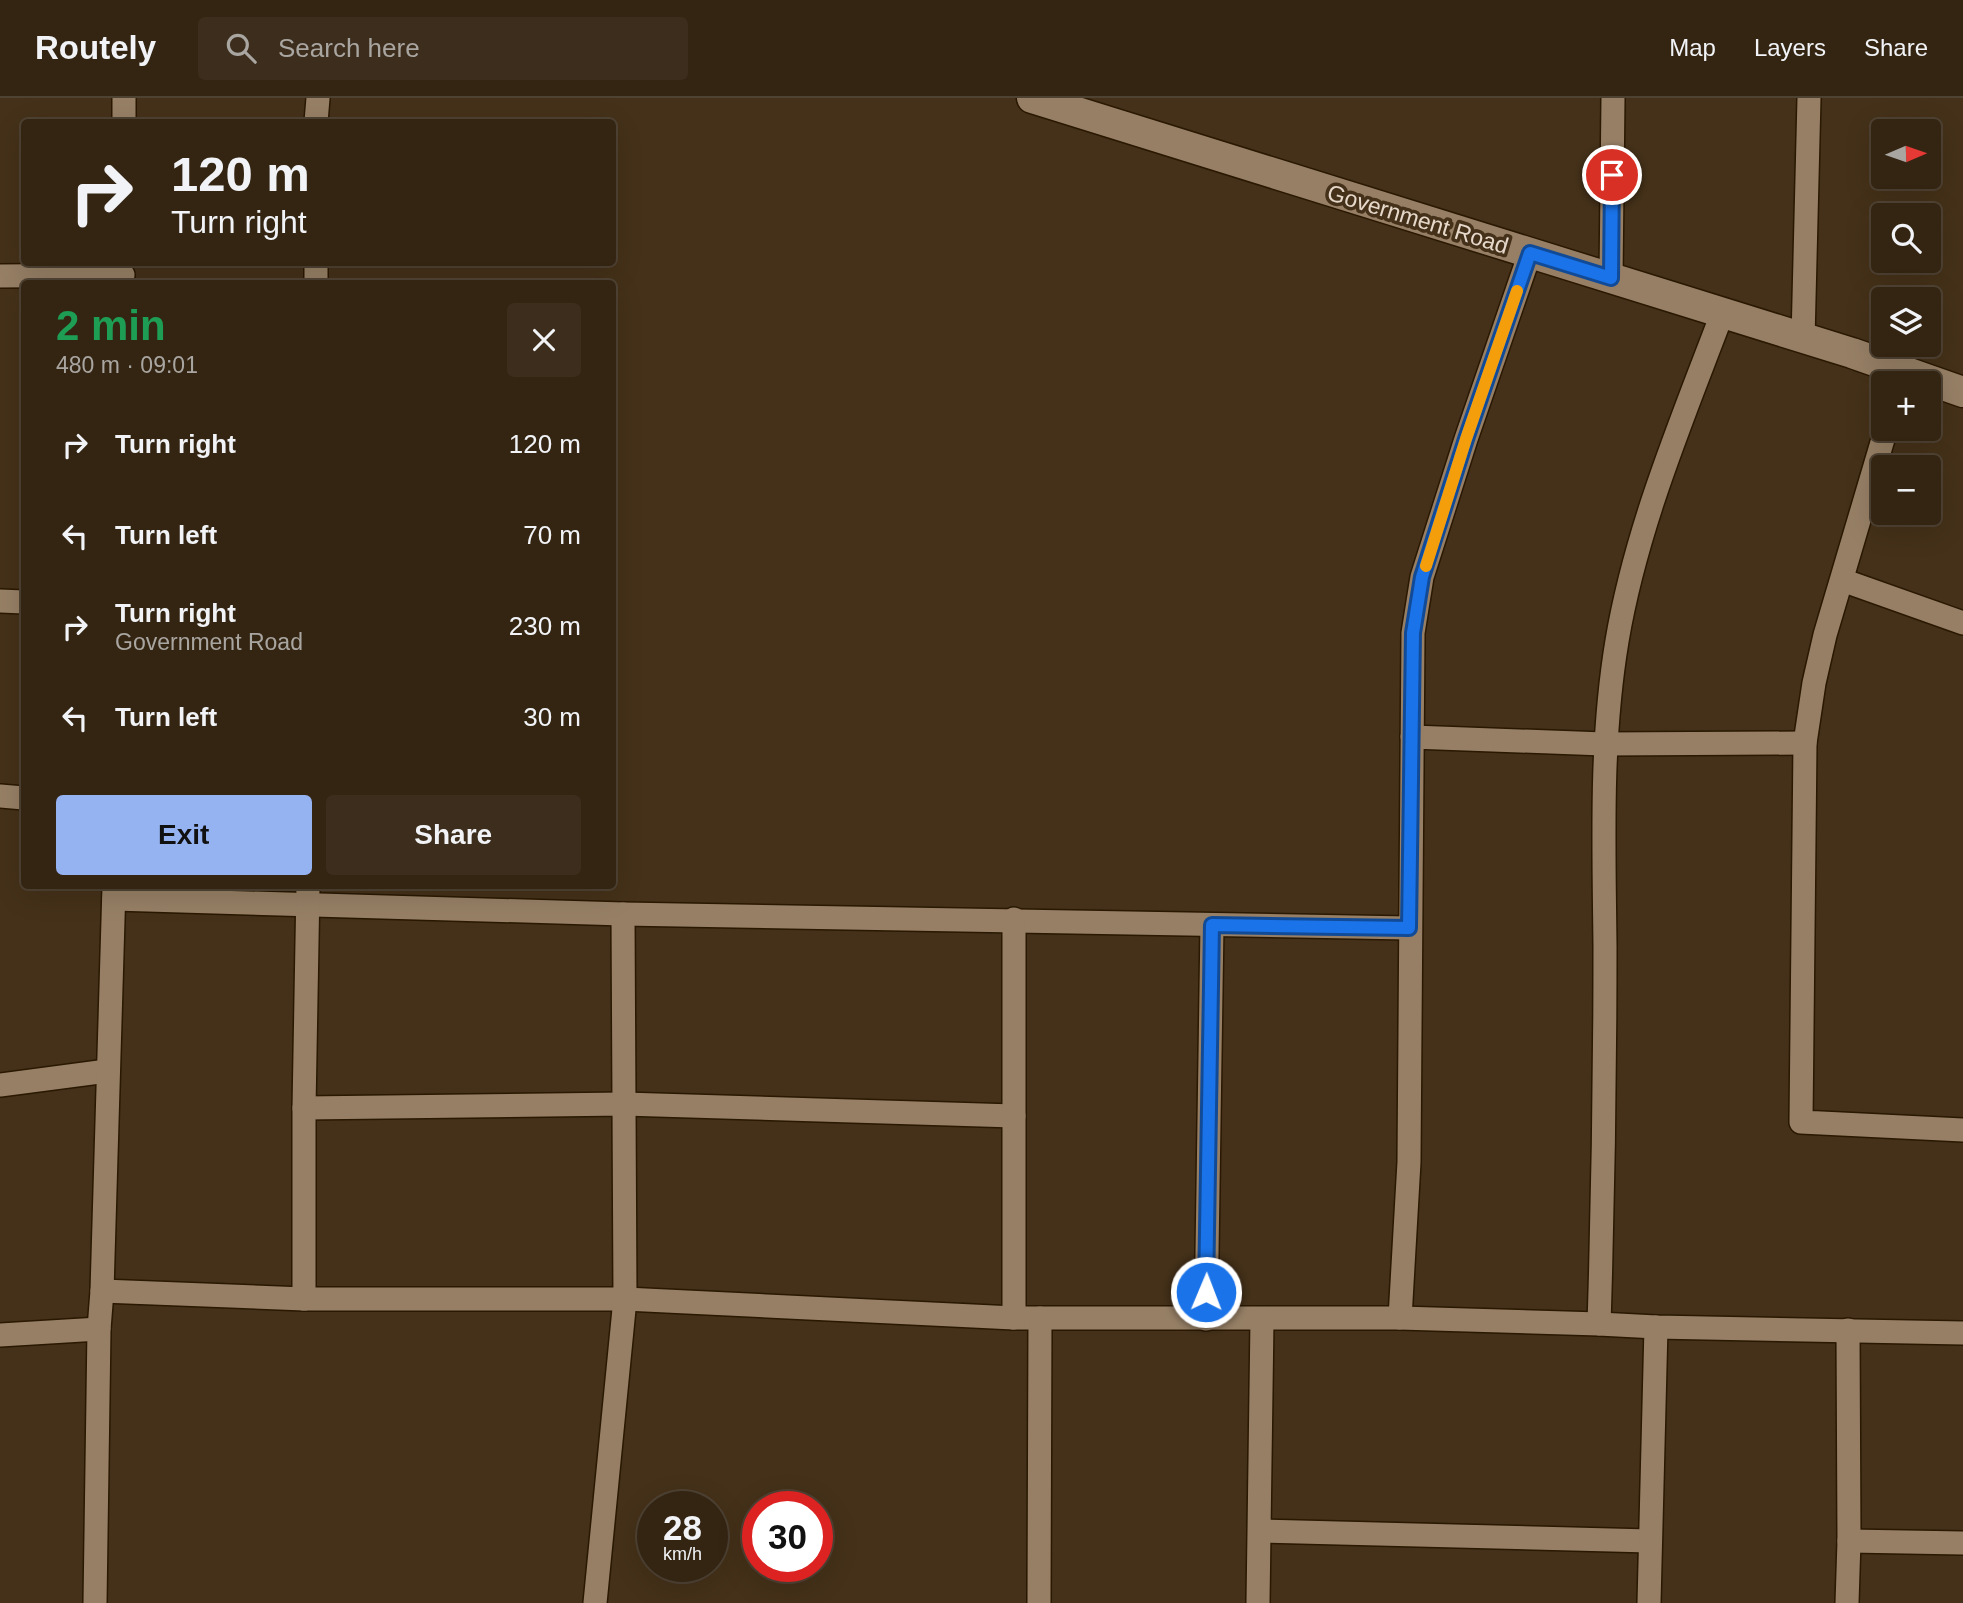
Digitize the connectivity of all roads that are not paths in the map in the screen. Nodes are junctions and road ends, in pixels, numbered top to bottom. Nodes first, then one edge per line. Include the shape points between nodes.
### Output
1 (124, 98) edge
2 (318, 98) edge
3 (1032, 98) edge
4 (1613, 98) edge
5 (1809, 98) edge
6 (124, 119) edge
7 (316, 119) edge
8 (1530, 253) junction
9 (123, 274) edge
10 (0, 276) edge
11 (1611, 278) junction
12 (1722, 314) junction
13 (1803, 339) junction
14 (1883, 371) edge
15 (1941, 387) edge
16 (1963, 392) edge
17 (1883, 441) edge
18 (1843, 580) junction
19 (0, 601) edge
20 (21, 602) edge
21 (1963, 623) edge
22 (1412, 737) junction
23 (1805, 743) junction
24 (1604, 744) junction
25 (0, 796) edge
26 (21, 798) edge
27 (114, 892) edge
28 (308, 896) edge
29 (624, 914) junction
30 (1014, 919) junction
31 (1212, 925) junction
32 (1409, 928) junction
33 (107, 1071) junction
34 (0, 1085) edge
35 (624, 1104) junction
36 (304, 1108) junction
37 (1014, 1116) junction
38 (1963, 1130) edge
39 (102, 1291) junction
40 (304, 1298) junction
41 (625, 1299) junction
42 (1014, 1318) junction
43 (1040, 1318) junction
44 (1400, 1318) junction
45 (1206, 1319) junction
46 (1262, 1320) junction
47 (1599, 1324) junction
48 (1656, 1327) junction
49 (99, 1329) junction
50 (1848, 1330) junction
51 (1963, 1334) edge
52 (0, 1335) edge
53 (1260, 1531) junction
54 (1650, 1541) junction
55 (1849, 1541) junction
56 (1963, 1543) edge
57 (95, 1603) edge
58 (595, 1603) edge
59 (1039, 1603) edge
60 (1258, 1603) edge
61 (1649, 1603) edge
62 (1847, 1603) edge

1 - 6 street
2 - 7 street
3 - 8 street, Government Road
4 - 11 street
5 - 13 street
8 - 11 street, Government Road
8 - 22 street via 1422,577 1413,633
9 - 10 street
11 - 12 street, Government Road
12 - 13 street, Government Road
12 - 24 street via 1666,461 1630,576
13 - 14 street, Government Road
15 - 16 street, Government Road
17 - 18 street
18 - 21 street
18 - 23 street via 1814,683
19 - 20 street
22 - 24 street
22 - 32 street
23 - 24 street
23 - 38 street via 1801,1122
24 - 47 street via 1605,1155
25 - 26 street
27 - 28 street
27 - 33 street
28 - 29 street
28 - 36 street
29 - 30 street
29 - 35 street
30 - 31 street
30 - 37 street
31 - 32 street
31 - 45 street
32 - 44 street via 1409,1162
33 - 34 street
33 - 39 street
35 - 36 street
35 - 37 street
35 - 41 street
36 - 40 street
37 - 42 street
39 - 40 street
39 - 49 street
40 - 41 street
41 - 42 street
41 - 58 street
42 - 43 street
43 - 45 street
43 - 59 street
44 - 46 street
44 - 47 street
45 - 46 street
46 - 53 street
47 - 48 street
48 - 50 street
48 - 54 street
49 - 52 street
49 - 57 street
50 - 51 street
50 - 55 street
53 - 54 street
53 - 60 street
54 - 61 street
55 - 56 street
55 - 62 street

